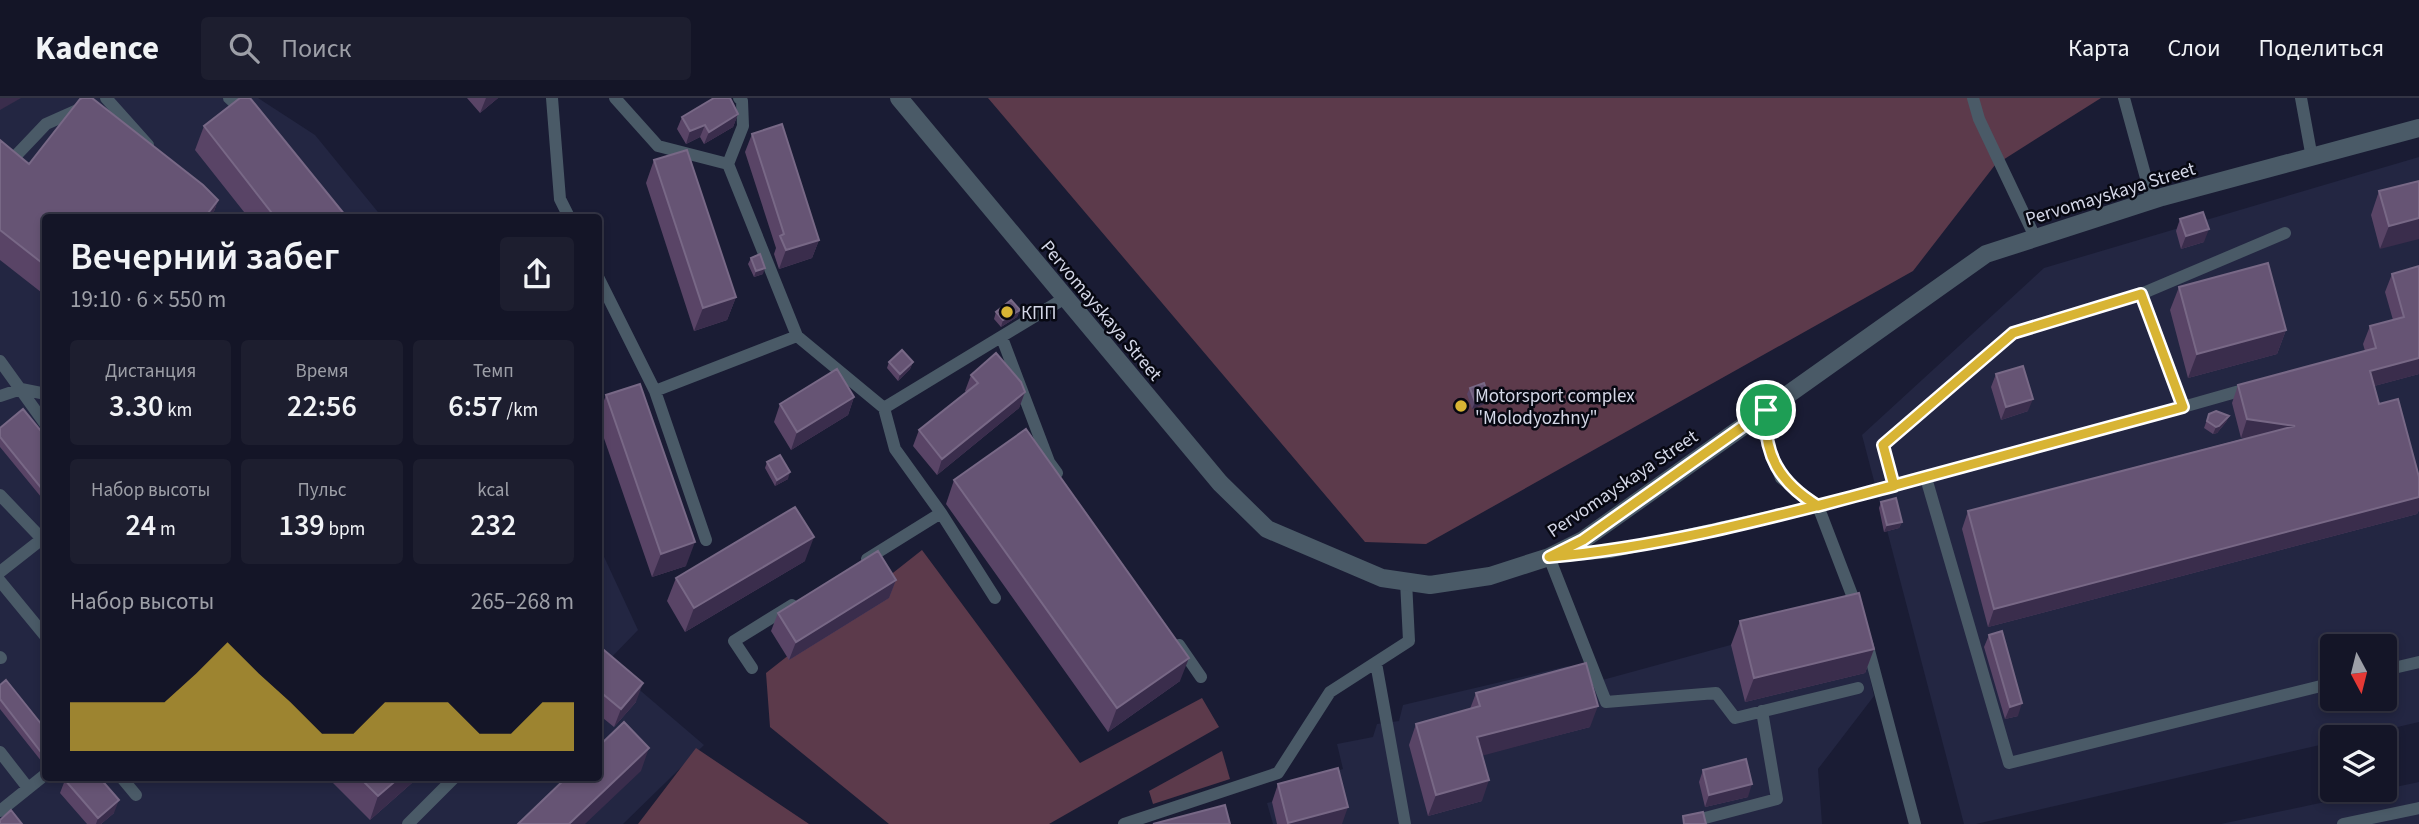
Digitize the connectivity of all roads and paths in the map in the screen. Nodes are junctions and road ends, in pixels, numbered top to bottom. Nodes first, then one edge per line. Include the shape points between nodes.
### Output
1 (105, 98) edge
2 (229, 98) edge
3 (552, 98) edge
4 (615, 98) edge
5 (739, 98) edge
6 (899, 98) edge
7 (1973, 98) edge
8 (2124, 98) edge
9 (2301, 98) edge
10 (253, 122) edge
11 (2419, 128) edge
12 (160, 158) edge
13 (2312, 158) junction
14 (8, 164) edge
15 (728, 164) junction
16 (2152, 200) junction
17 (568, 214) edge
18 (2285, 233) dead end
19 (2035, 237) junction
20 (602, 285) edge
21 (2141, 294) junction
22 (1065, 298) junction
23 (797, 336) junction
24 (1002, 338) junction
25 (0, 361) edge
26 (2262, 385) edge
27 (20, 389) junction
28 (654, 391) junction
29 (42, 393) edge
30 (0, 396) edge
31 (2183, 407) junction
32 (884, 408) junction
33 (1766, 410) junction
34 (42, 419) edge
35 (1926, 478) junction
36 (1065, 485) edge
37 (1894, 486) junction
38 (0, 495) edge
39 (1818, 506) junction
40 (941, 513) junction
41 (42, 540) edge
42 (706, 540) dead end
43 (42, 542) edge
44 (1549, 557) junction
45 (860, 563) edge
46 (0, 572) edge
47 (0, 581) edge
48 (1406, 581) junction
49 (803, 598) edge
50 (995, 598) dead end
51 (42, 632) edge
52 (1169, 632) edge
53 (2419, 662) edge
54 (1376, 663) junction
55 (2398, 667) edge
56 (752, 668) dead end
57 (1201, 677) dead end
58 (2320, 686) edge
59 (1858, 688) dead end
60 (1762, 711) junction
61 (0, 752) edge
62 (42, 777) edge
63 (124, 781) edge
64 (451, 781) edge
65 (28, 788) junction
66 (136, 795) dead end
67 (2419, 808) edge
68 (0, 811) edge
69 (1705, 818) edge
70 (408, 824) edge
71 (1124, 824) edge
72 (1405, 824) edge
73 (1915, 824) edge
74 (2343, 824) edge

1 - 12 lane
1 - 14 lane via 46,124
2 - 10 lane
3 - 17 lane via 560,199
4 - 15 lane via 658,146
5 - 15 lane via 743,126
6 - 22 street, Pervomayskaya Street
7 - 19 lane
8 - 16 lane
9 - 13 lane
11 - 13 street, Pervomayskaya Street
13 - 16 street, Pervomayskaya Street
15 - 23 lane
16 - 19 street, Pervomayskaya Street
18 - 21 lane
19 - 33 street, Pervomayskaya Street via 1986,254
20 - 28 lane
21 - 31 lane
21 - 37 lane via 2013,333 1883,445
22 - 24 lane
22 - 48 street, Pervomayskaya Street via 1220,483 1267,529 1382,578
23 - 28 lane
23 - 32 lane
24 - 32 lane
24 - 36 lane via 1049,463
25 - 27 lane
26 - 31 lane
27 - 29 lane
27 - 30 lane
27 - 34 lane
28 - 42 lane
31 - 35 lane
32 - 40 lane via 895,449
33 - 39 lane via 1764,434 1781,478
33 - 44 street, Pervomayskaya Street via 1583,540
35 - 37 lane
35 - 58 lane via 2008,763
37 - 39 lane
38 - 41 lane
39 - 44 lane via 1611,552
39 - 73 lane via 1861,623
40 - 45 lane
40 - 50 lane
43 - 46 lane
44 - 48 street, Pervomayskaya Street via 1490,576 1430,585
44 - 60 lane via 1606,702 1716,693 1735,718
47 - 51 lane
48 - 54 lane via 1409,642
49 - 56 lane via 734,641
52 - 57 lane
53 - 55 lane
54 - 71 lane via 1329,692 1278,774
54 - 72 lane
59 - 60 lane
60 - 69 lane via 1777,799
61 - 65 lane
62 - 65 lane
63 - 66 lane
64 - 70 lane
65 - 68 lane
67 - 74 lane

